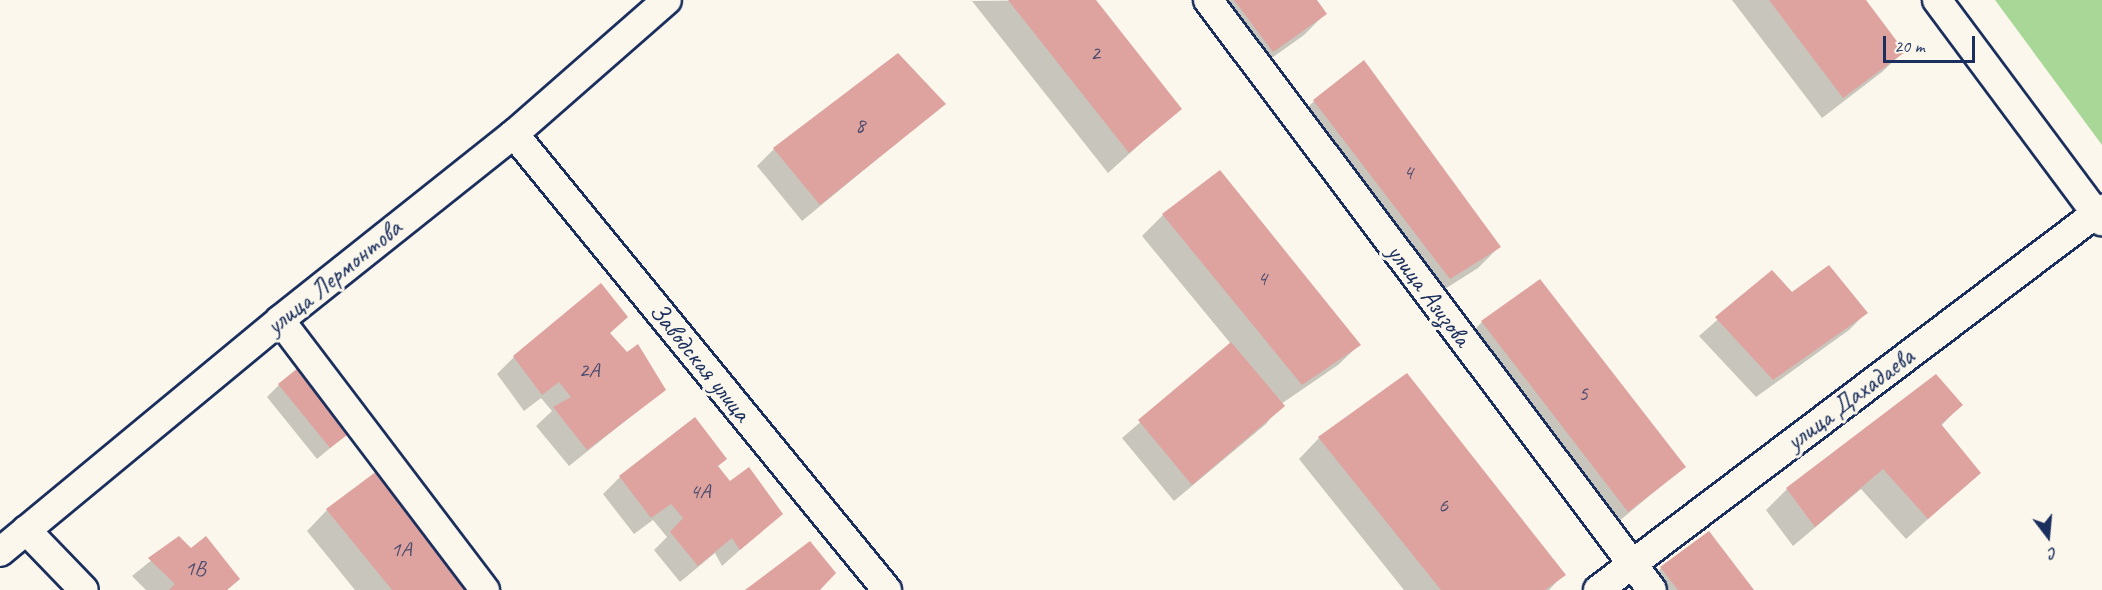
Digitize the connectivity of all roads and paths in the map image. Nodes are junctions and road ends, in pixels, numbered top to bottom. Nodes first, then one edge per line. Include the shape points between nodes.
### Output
1 (667, 0) edge
2 (1208, 0) edge
3 (1938, 0) edge
4 (514, 134) junction
5 (2100, 214) edge
6 (280, 320) junction
7 (26, 530) junction
8 (0, 552) edge
9 (1630, 563) junction
10 (84, 590) edge
11 (485, 590) edge
12 (887, 590) edge
13 (1598, 590) edge
14 (1652, 590) edge

1 - 4 street, улица Лермонтова
2 - 9 street, улица Азизова
3 - 5 street
4 - 6 street, улица Лермонтова
4 - 12 street, Заводская улица
5 - 9 street, улица Дахадаева
6 - 7 street, улица Лермонтова
6 - 11 street
7 - 8 street, улица Лермонтова
7 - 10 street
9 - 13 street, улица Дахадаева
9 - 14 street, улица Азизова

